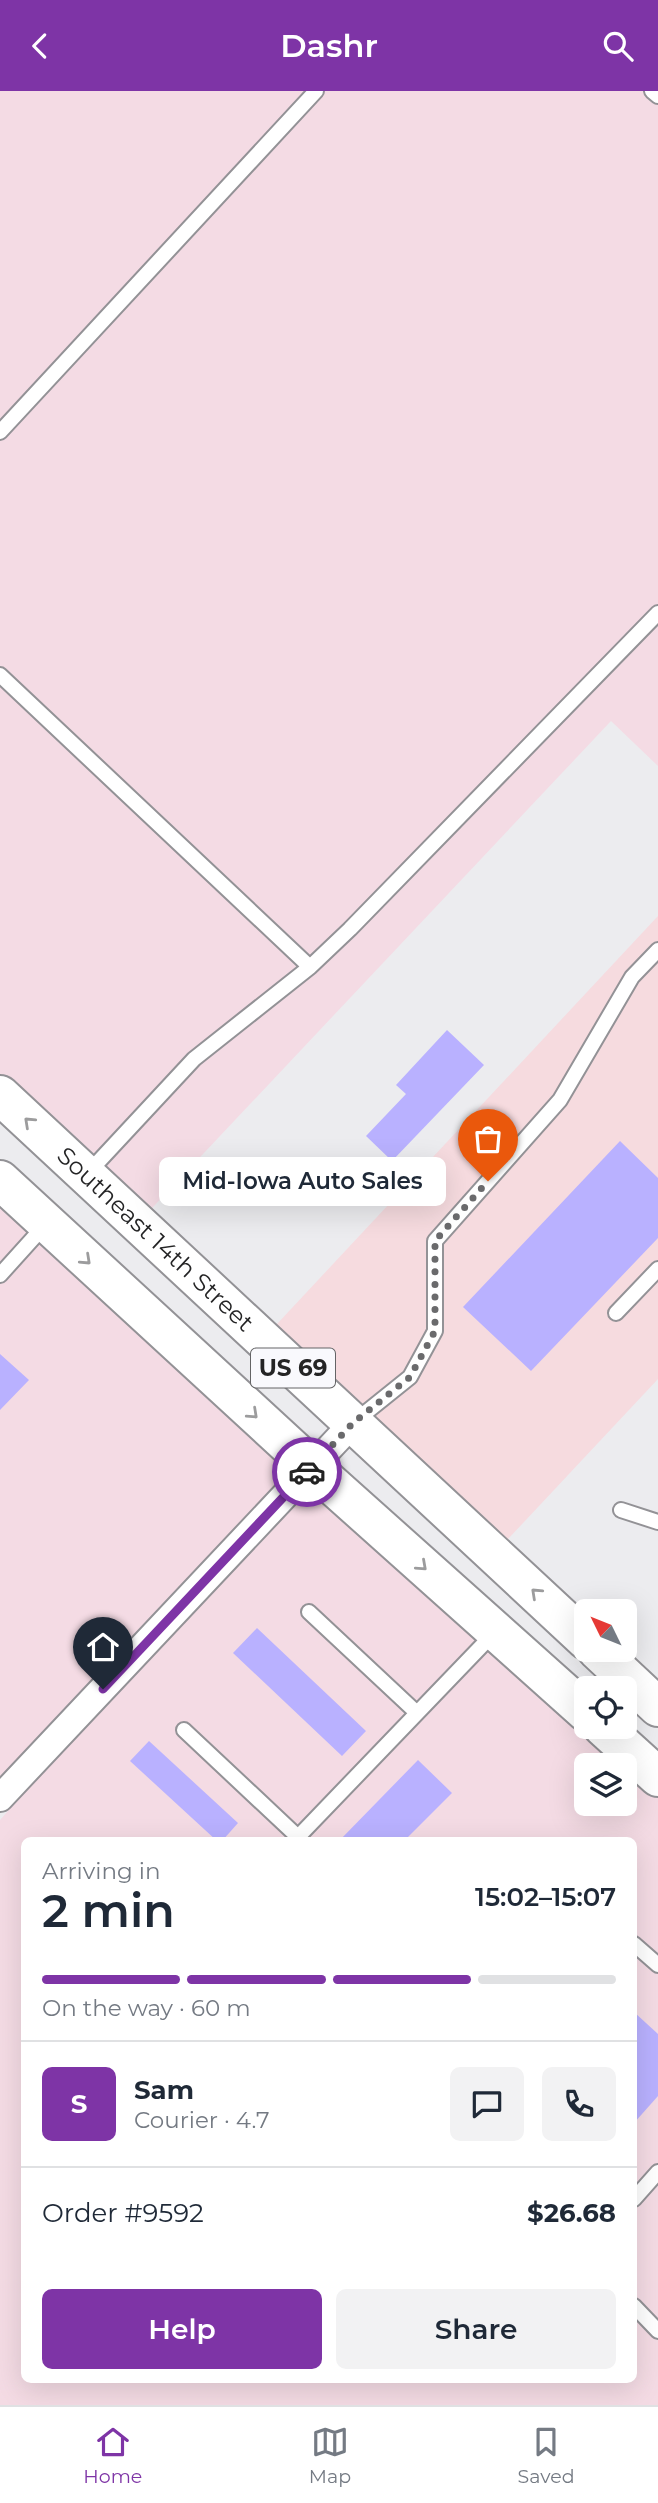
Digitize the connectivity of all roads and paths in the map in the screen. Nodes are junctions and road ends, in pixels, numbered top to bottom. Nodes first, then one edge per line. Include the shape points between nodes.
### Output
1 (317, 91) edge
2 (652, 91) edge
3 (658, 96) edge
4 (0, 432) edge
5 (658, 613) edge
6 (0, 675) edge
7 (658, 950) edge
8 (310, 967) junction
9 (0, 1095) edge
10 (86, 1175) junction
11 (0, 1180) edge
12 (47, 1223) junction
13 (658, 1269) edge
14 (0, 1275) edge
15 (615, 1313) dead end
16 (353, 1423) junction
17 (312, 1467) junction
18 (621, 1510) dead end
19 (658, 1522) edge
20 (309, 1612) dead end
21 (574, 1629) edge
22 (495, 1632) junction
23 (611, 1663) edge
24 (574, 1701) edge
25 (658, 1707) edge
26 (417, 1713) junction
27 (184, 1730) dead end
28 (616, 1739) edge
29 (658, 1777) edge
30 (0, 1798) edge
31 (637, 1947) edge
32 (658, 1965) edge
33 (658, 2172) edge
34 (637, 2196) edge
35 (637, 2309) edge
36 (657, 2326) edge

1 - 4 lane
2 - 3 lane
5 - 8 lane
6 - 8 lane
7 - 16 lane via 632,977 560,1100 435,1241 435,1331 410,1377
8 - 10 lane via 194,1059
10 -> 9 main road, Southeast 14th Street / US 69
10 - 16 main road, Southeast 14th Street / US 69
11 - 12 main road, US 69
12 - 14 lane
12 -> 17 main road, US 69
13 - 15 lane
16 - 17 street
21 -> 16 main road, Southeast 14th Street / US 69
17 -> 22 main road, US 69
17 - 30 street
18 - 19 lane
20 - 26 lane
22 - 24 main road, US 69
22 - 26 lane
23 - 25 main road
26 - 27 lane via 298,1837
28 - 29 main road
31 - 32 lane
33 - 34 lane
35 - 36 lane

